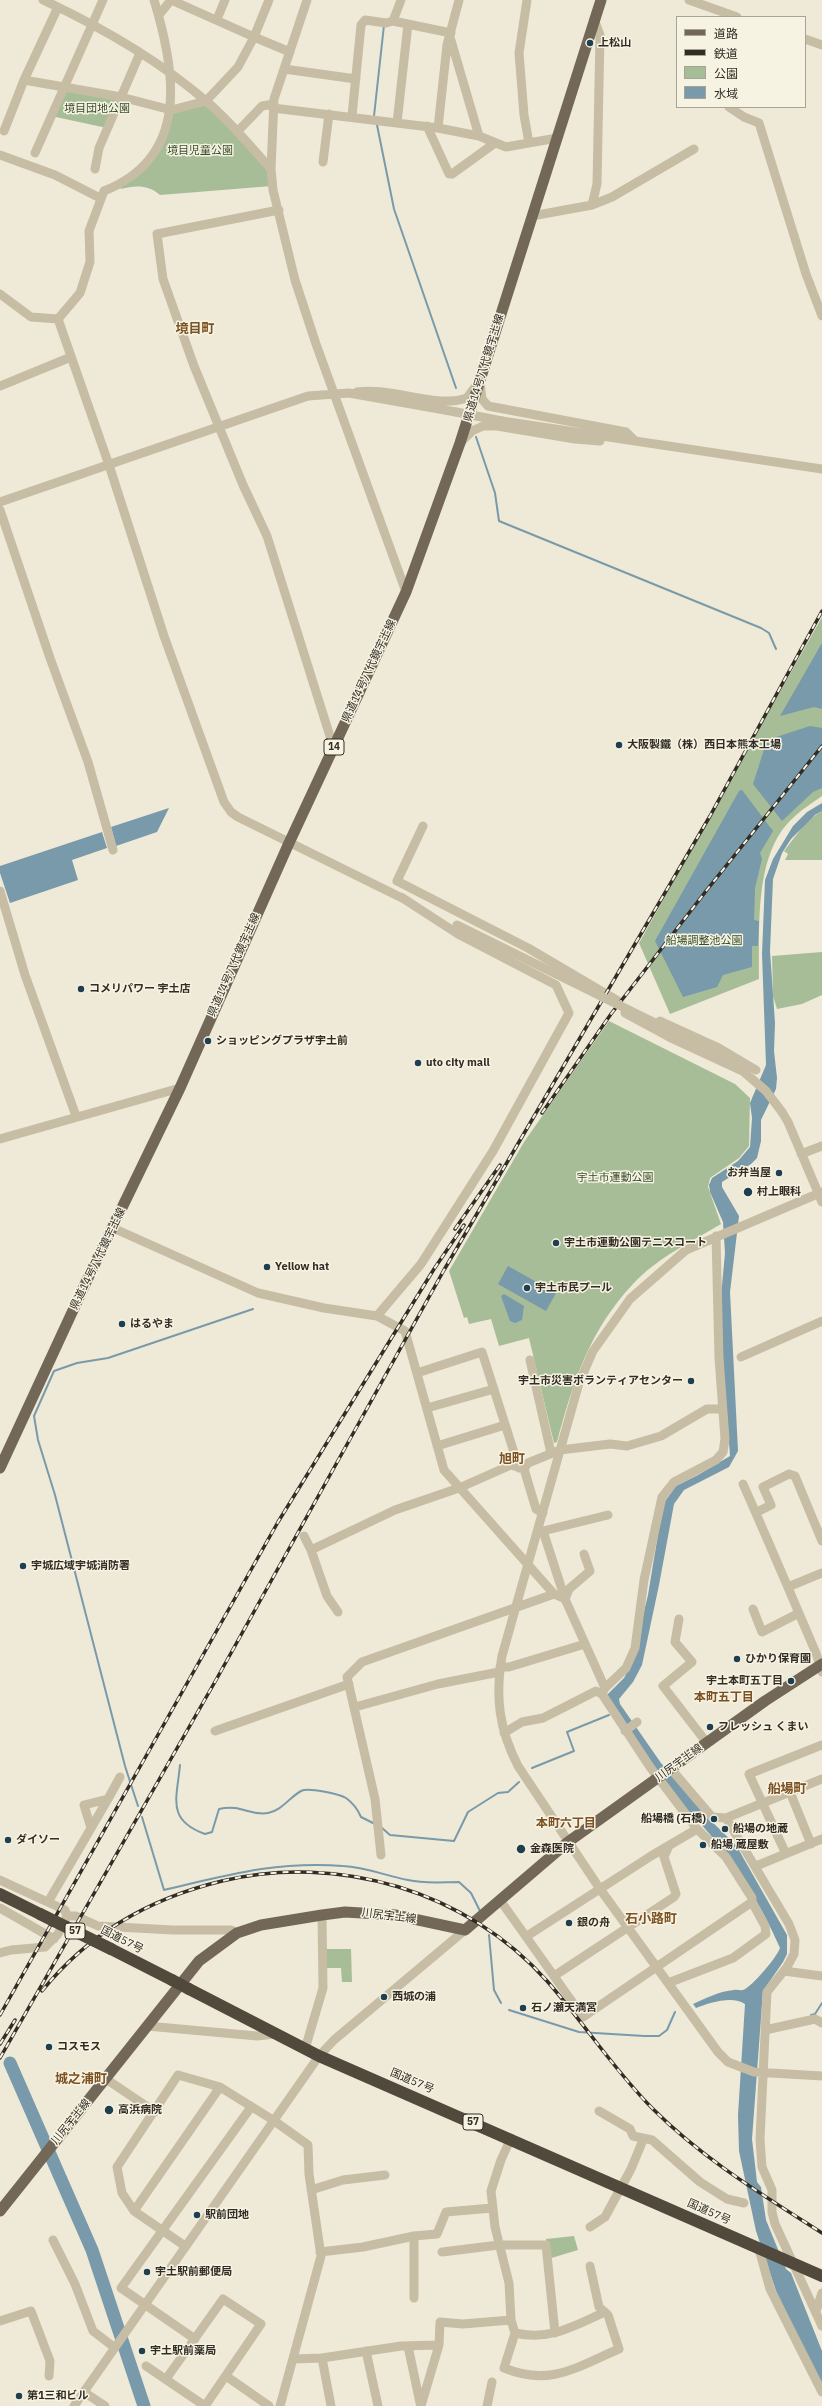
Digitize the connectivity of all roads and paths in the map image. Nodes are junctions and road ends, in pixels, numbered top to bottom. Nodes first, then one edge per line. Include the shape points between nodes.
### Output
1 (43, 0) edge
2 (103, 0) edge
3 (154, 0) edge
4 (171, 0) edge
5 (225, 0) edge
6 (269, 0) edge
7 (307, 0) edge
8 (401, 0) edge
9 (460, 0) edge
10 (527, 0) edge
11 (601, 0) edge
12 (689, 0) edge
13 (58, 7) junction
14 (159, 16) junction
15 (734, 16) edge
16 (217, 19) junction
17 (594, 19) junction
18 (393, 21) junction
19 (92, 23) junction
20 (408, 24) junction
21 (451, 35) junction
22 (254, 37) junction
23 (806, 39) edge
24 (822, 45) edge
25 (290, 52) junction
26 (140, 53) junction
27 (284, 69) junction
28 (170, 72) junction
29 (356, 79) junction
30 (24, 80) junction
31 (64, 86) junction
32 (120, 97) junction
33 (206, 101) junction
34 (274, 106) junction
35 (730, 108) edge
36 (171, 110) junction
37 (329, 114) junction
38 (352, 116) junction
39 (397, 123) junction
40 (427, 126) junction
41 (438, 128) junction
42 (4, 131) dead end
43 (237, 132) junction
44 (480, 136) junction
45 (557, 138) junction
46 (495, 143) junction
47 (529, 143) junction
48 (694, 149) dead end
49 (35, 153) dead end
50 (0, 155) edge
51 (323, 162) dead end
52 (95, 169) dead end
53 (271, 169) junction
54 (100, 198) junction
55 (592, 205) junction
56 (279, 210) junction
57 (532, 216) junction
58 (0, 294) edge
59 (822, 316) edge
60 (58, 319) junction
61 (71, 357) junction
62 (479, 381) junction
63 (0, 386) edge
64 (334, 393) junction
65 (349, 393) junction
66 (220, 426) junction
67 (615, 438) junction
68 (635, 441) junction
69 (460, 443) junction
70 (109, 465) junction
71 (822, 469) edge
72 (0, 502) edge
73 (0, 510) edge
74 (406, 592) junction
75 (334, 749) junction
76 (423, 826) dead end
77 (289, 843) junction
78 (113, 850) dead end
79 (0, 891) edge
80 (401, 897) junction
81 (624, 1012) dead end
82 (751, 1071) junction
83 (180, 1088) junction
84 (76, 1116) junction
85 (0, 1139) edge
86 (822, 1146) edge
87 (801, 1154) junction
88 (820, 1192) edge
89 (822, 1202) edge
90 (113, 1228) junction
91 (720, 1235) junction
92 (377, 1316) junction
93 (822, 1321) edge
94 (741, 1357) dead end
95 (530, 1360) dead end
96 (417, 1372) junction
97 (494, 1389) junction
98 (427, 1408) junction
99 (722, 1409) junction
100 (505, 1425) junction
101 (437, 1446) junction
102 (555, 1451) junction
103 (0, 1468) edge
104 (522, 1469) junction
105 (743, 1484) dead end
106 (459, 1488) junction
107 (757, 1512) junction
108 (543, 1513) junction
109 (608, 1515) dead end
110 (541, 1530) junction
111 (304, 1536) dead end
112 (822, 1541) edge
113 (311, 1550) junction
114 (584, 1554) dead end
115 (529, 1564) junction
116 (822, 1573) edge
117 (788, 1587) junction
118 (554, 1594) junction
119 (564, 1599) junction
120 (516, 1608) junction
121 (753, 1609) dead end
122 (338, 1612) dead end
123 (799, 1613) junction
124 (679, 1619) dead end
125 (585, 1644) junction
126 (821, 1668) edge
127 (500, 1669) junction
128 (349, 1684) junction
129 (604, 1691) junction
130 (355, 1707) junction
131 (637, 1722) dead end
132 (215, 1731) dead end
133 (625, 1731) junction
134 (504, 1734) junction
135 (707, 1743) junction
136 (822, 1745) edge
137 (664, 1774) junction
138 (120, 1777) dead end
139 (822, 1779) edge
140 (790, 1792) junction
141 (108, 1799) junction
142 (763, 1803) junction
143 (726, 1818) junction
144 (91, 1828) junction
145 (697, 1829) junction
146 (822, 1840) edge
147 (568, 1842) junction
148 (811, 1844) junction
149 (668, 1848) junction
150 (786, 1854) junction
151 (381, 1856) dead end
152 (756, 1866) junction
153 (0, 1880) edge
154 (600, 1889) junction
155 (0, 1894) edge
156 (500, 1900) junction
157 (48, 1902) junction
158 (752, 1902) junction
159 (0, 1908) edge
160 (322, 1915) junction
161 (67, 1916) junction
162 (628, 1927) junction
163 (465, 1930) junction
164 (237, 1933) junction
165 (527, 1936) junction
166 (54, 1939) junction
167 (0, 1953) edge
168 (656, 1966) junction
169 (784, 1971) junction
170 (554, 1976) junction
171 (822, 1976) edge
172 (668, 1983) junction
173 (822, 2023) edge
174 (147, 2026) junction
175 (765, 2030) junction
176 (275, 2034) junction
177 (305, 2049) junction
178 (319, 2056) junction
179 (763, 2072) junction
180 (822, 2076) edge
181 (106, 2079) junction
182 (220, 2087) junction
183 (251, 2107) junction
184 (599, 2111) dead end
185 (155, 2112) junction
186 (273, 2120) junction
187 (511, 2138) junction
188 (643, 2140) junction
189 (385, 2176) dead end
190 (622, 2188) junction
191 (312, 2190) junction
192 (744, 2203) dead end
193 (492, 2208) junction
194 (0, 2211) edge
195 (134, 2211) junction
196 (590, 2227) dead end
197 (162, 2231) junction
198 (414, 2236) junction
199 (54, 2240) dead end
200 (499, 2245) junction
201 (185, 2246) junction
202 (759, 2249) junction
203 (320, 2252) junction
204 (442, 2252) dead end
205 (790, 2262) junction
206 (590, 2266) dead end
207 (822, 2276) edge
208 (822, 2294) edge
209 (414, 2298) dead end
210 (145, 2304) junction
211 (816, 2311) junction
212 (605, 2312) junction
213 (511, 2320) junction
214 (0, 2321) edge
215 (822, 2326) edge
216 (515, 2332) junction
217 (555, 2333) junction
218 (195, 2338) junction
219 (439, 2345) junction
220 (408, 2346) junction
221 (115, 2348) junction
222 (366, 2351) junction
223 (322, 2358) junction
224 (294, 2359) junction
225 (146, 2366) dead end
226 (49, 2376) dead end
227 (226, 2376) junction
228 (166, 2379) junction
229 (492, 2382) dead end
230 (84, 2392) junction
231 (822, 2392) edge
232 (283, 2396) junction
233 (421, 2405) edge
234 (74, 2406) edge
235 (106, 2406) edge
236 (269, 2406) edge
237 (280, 2406) edge
238 (288, 2406) edge
239 (331, 2406) edge
240 (378, 2406) edge
241 (487, 2406) edge

1 - 13 street
2 - 19 street
3 - 14 street
4 - 14 street
4 - 16 street
5 - 16 street
6 - 22 street
7 - 25 street
8 - 18 street
9 - 21 street
10 - 47 street via 519,53
11 - 17 main road, 県道14号八代鏡宇土線 / 14
12 - 15 street
13 - 19 street
13 - 30 street
14 - 28 street via 168,50
16 - 22 street
17 - 45 main road, 県道14号八代鏡宇土線 / 14
17 - 55 street via 600,35 597,184
18 - 20 street
18 - 29 street via 386,23 365,20 361,25
19 - 26 street
19 - 31 street
20 - 21 street
20 - 39 street
21 - 41 street via 447,45
21 - 44 street
22 - 25 street
22 - 33 street via 238,67
23 - 24 street
25 - 27 street
26 - 28 street
26 - 32 street
27 - 29 street
27 - 34 street
28 - 33 street
28 - 36 street
29 - 38 street
30 - 31 street
30 - 42 street
31 - 32 street
31 - 49 street
32 - 36 street
32 - 52 street via 99,148
33 - 36 street
33 - 43 street
34 - 37 street
34 - 43 street via 262,106
34 - 53 street
35 - 59 street via 759,123 806,274
36 - 54 street via 168,126 154,152 139,170 124,182 104,191
37 - 38 street
37 - 51 street
38 - 39 street
39 - 40 street
40 - 41 street
40 - 46 street via 449,174
41 - 44 street
43 - 53 street
44 - 46 street
45 - 47 street
45 - 57 main road, 県道14号八代鏡宇土線 / 14
46 - 47 street via 506,147
48 - 55 street via 612,197
50 - 54 street via 55,175
53 - 56 street
54 - 60 street via 89,231 90,262 80,293
55 - 57 street
56 - 64 street via 295,280
56 - 66 street via 157,234 164,279 194,366
57 - 62 main road, 県道14号八代鏡宇土線 / 14
58 - 60 street via 31,317
60 - 61 street
61 - 63 street
61 - 70 street
62 - 65 street via 470,395 449,402 372,390
62 - 68 street via 482,399 488,406 626,432
62 - 69 main road, 県道14号八代鏡宇土線 / 14
64 - 65 street
64 - 66 street via 308,396
64 - 74 street
65 - 67 street, bridge via 502,421
66 - 70 street
66 - 75 street via 243,485 267,536
67 - 68 street
67 - 69 street via 601,441 575,439 483,426 472,431
68 - 71 street
69 - 74 main road, 県道14号八代鏡宇土線 / 14
70 - 72 street
70 - 77 street via 164,636 224,802 238,817
73 - 78 street via 88,762
74 - 75 main road, 県道14号八代鏡宇土線 / 14
75 - 77 main road, 県道14号八代鏡宇土線 / 14
76 - 82 street via 397,881 528,948 624,1004 718,1048
77 - 80 street
77 - 83 main road, 県道14号八代鏡宇土線 / 14
79 - 84 street via 26,975
80 - 82 street, bridge
80 - 92 street via 458,934 556,985 569,1013 492,1151 438,1238 421,1264
81 - 82 street via 672,1039
82 - 87 street, bridge via 782,1112
83 - 84 street
83 - 90 main road, 県道14号八代鏡宇土線 / 14
84 - 85 street
86 - 87 street
87 - 88 street
88 - 89 street
88 - 91 street
90 - 92 street via 258,1293 324,1308
90 - 103 main road, 県道14号八代鏡宇土線 / 14
91 - 99 street via 716,1288
91 - 102 street via 686,1250 630,1299 609,1326 593,1351 579,1383
92 - 96 street via 405,1331
93 - 94 street
95 - 102 street
96 - 97 street via 482,1352
96 - 98 street
97 - 98 street
97 - 100 street
98 - 101 street
99 - 102 street via 707,1409 661,1436 627,1446 610,1444
99 - 129 street via 725,1439 723,1452 716,1460 674,1482 662,1497 644,1580 635,1648 626,1668
100 - 101 street
100 - 104 street
101 - 106 street via 444,1470
102 - 104 street via 528,1463
102 - 108 street
104 - 106 street via 511,1465
104 - 108 street via 536,1509
105 - 107 street
106 - 113 street via 395,1510
106 - 115 street
107 - 112 street via 771,1505 763,1487 789,1474 795,1476
107 - 117 street
108 - 110 street
109 - 110 street
110 - 115 street
110 - 119 street
111 - 113 street
113 - 122 street via 327,1596
114 - 119 street via 590,1571 569,1589
115 - 118 street
115 - 120 street
116 - 117 street
117 - 123 street
118 - 119 street
118 - 120 street
119 - 125 street
120 - 127 street
120 - 128 street via 362,1662 347,1677
121 - 123 street via 762,1632
123 - 126 street
124 - 135 street via 675,1642 692,1662 663,1686
125 - 127 street
125 - 129 street
126 - 135 main road, 川尻宇土線 via 785,1687
127 - 130 street
127 - 134 street via 498,1699
128 - 130 street
128 - 132 street
129 - 133 street
129 - 134 street via 596,1691 543,1718 522,1722
130 - 151 street via 375,1799
131 - 133 street
133 - 137 street
134 - 147 street via 518,1766
135 - 137 main road, 川尻宇土線
136 - 142 street via 749,1774
137 - 143 street via 712,1817
137 - 145 street
137 - 147 main road, 川尻宇土線
138 - 141 street
139 - 140 street
140 - 142 street
140 - 148 street
141 - 144 street
141 - 144 street via 84,1805
142 - 143 street
142 - 150 street
143 - 152 street
144 - 157 street
145 - 149 street
145 - 158 street via 726,1857 752,1898
146 - 148 street
147 - 154 street
147 - 156 main road, 川尻宇土線
148 - 150 street
149 - 154 street
149 - 162 street via 664,1857 676,1894 674,1898
150 - 152 street
152 - 169 street via 789,1924 795,1940 794,1954
153 - 157 street
154 - 162 street
154 - 165 street
155 - 176 highway, 国道57号 / 57, bridge
156 - 163 main road, 川尻宇土線
156 - 165 street
157 - 161 street via 65,1910
158 - 168 street
158 - 172 street via 766,1926 766,1934 733,1958
159 - 166 street
160 - 163 main road, 川尻宇土線 via 345,1912 395,1915
160 - 164 main road, 川尻宇土線 via 261,1925
160 - 177 street via 323,1988
161 - 164 street via 76,1916 98,1926 231,1930
161 - 166 street
162 - 168 street
162 - 170 street
163 - 178 street via 334,2040
164 - 174 main road, 川尻宇土線 via 199,1961
165 - 170 street
166 - 167 street via 45,1947
168 - 170 street via 583,2017
168 - 172 street
169 - 171 street
169 - 175 street via 767,1992
172 - 179 street via 728,2062 741,2069
173 - 175 street via 815,2019
174 - 176 street via 257,2036
174 - 181 main road, 川尻宇土線
175 - 179 street
176 - 177 highway, 国道57号 / 57
177 - 178 highway, 国道57号 / 57
178 - 186 street
178 - 187 highway, 国道57号 / 57
179 - 180 street
179 - 205 street via 760,2139 762,2167 772,2190 775,2224
181 - 185 street
181 - 194 main road, 川尻宇土線
182 - 183 street
182 - 185 street via 178,2075
182 - 195 street
183 - 186 street
183 - 197 street
184 - 188 street via 630,2130 633,2136
185 - 195 street via 117,2167 122,2193
186 - 191 street via 308,2145
186 - 201 street
187 - 190 highway, 国道57号 / 57
187 - 193 street via 491,2191
188 - 190 street
188 - 192 street via 652,2140 700,2182 726,2200
189 - 191 street via 343,2180
190 - 196 street via 605,2217
190 - 202 highway, 国道57号 / 57
191 - 203 street
193 - 198 street via 446,2212 437,2234
193 - 200 street
195 - 197 street
197 - 201 street
197 - 210 street via 122,2288
198 - 203 street
198 - 209 street
199 - 221 street via 93,2331
200 - 204 street
200 - 213 street via 509,2283
200 - 217 street via 546,2246
201 - 210 street
202 - 205 highway, 国道57号 / 57
202 - 231 street via 770,2289
203 - 224 street
205 - 207 highway, 国道57号 / 57
205 - 211 street
206 - 212 street via 599,2307
208 - 211 street
210 - 218 street
210 - 221 street
211 - 215 street
212 - 216 street via 619,2349 543,2378 520,2375 504,2368
212 - 217 street
213 - 216 street
213 - 219 street via 463,2324 440,2322
214 - 226 street via 31,2311 50,2361
216 - 217 street via 532,2337
218 - 227 street via 223,2299 261,2324
218 - 228 street
219 - 220 street
219 - 233 street
220 - 222 street
220 - 233 street
221 - 230 street
222 - 223 street
222 - 240 street
223 - 224 street
223 - 239 street
224 - 232 street
225 - 228 street
227 - 228 street via 205,2406
227 - 236 street
229 - 241 street
230 - 234 street
230 - 235 street
232 - 237 street
232 - 238 street

